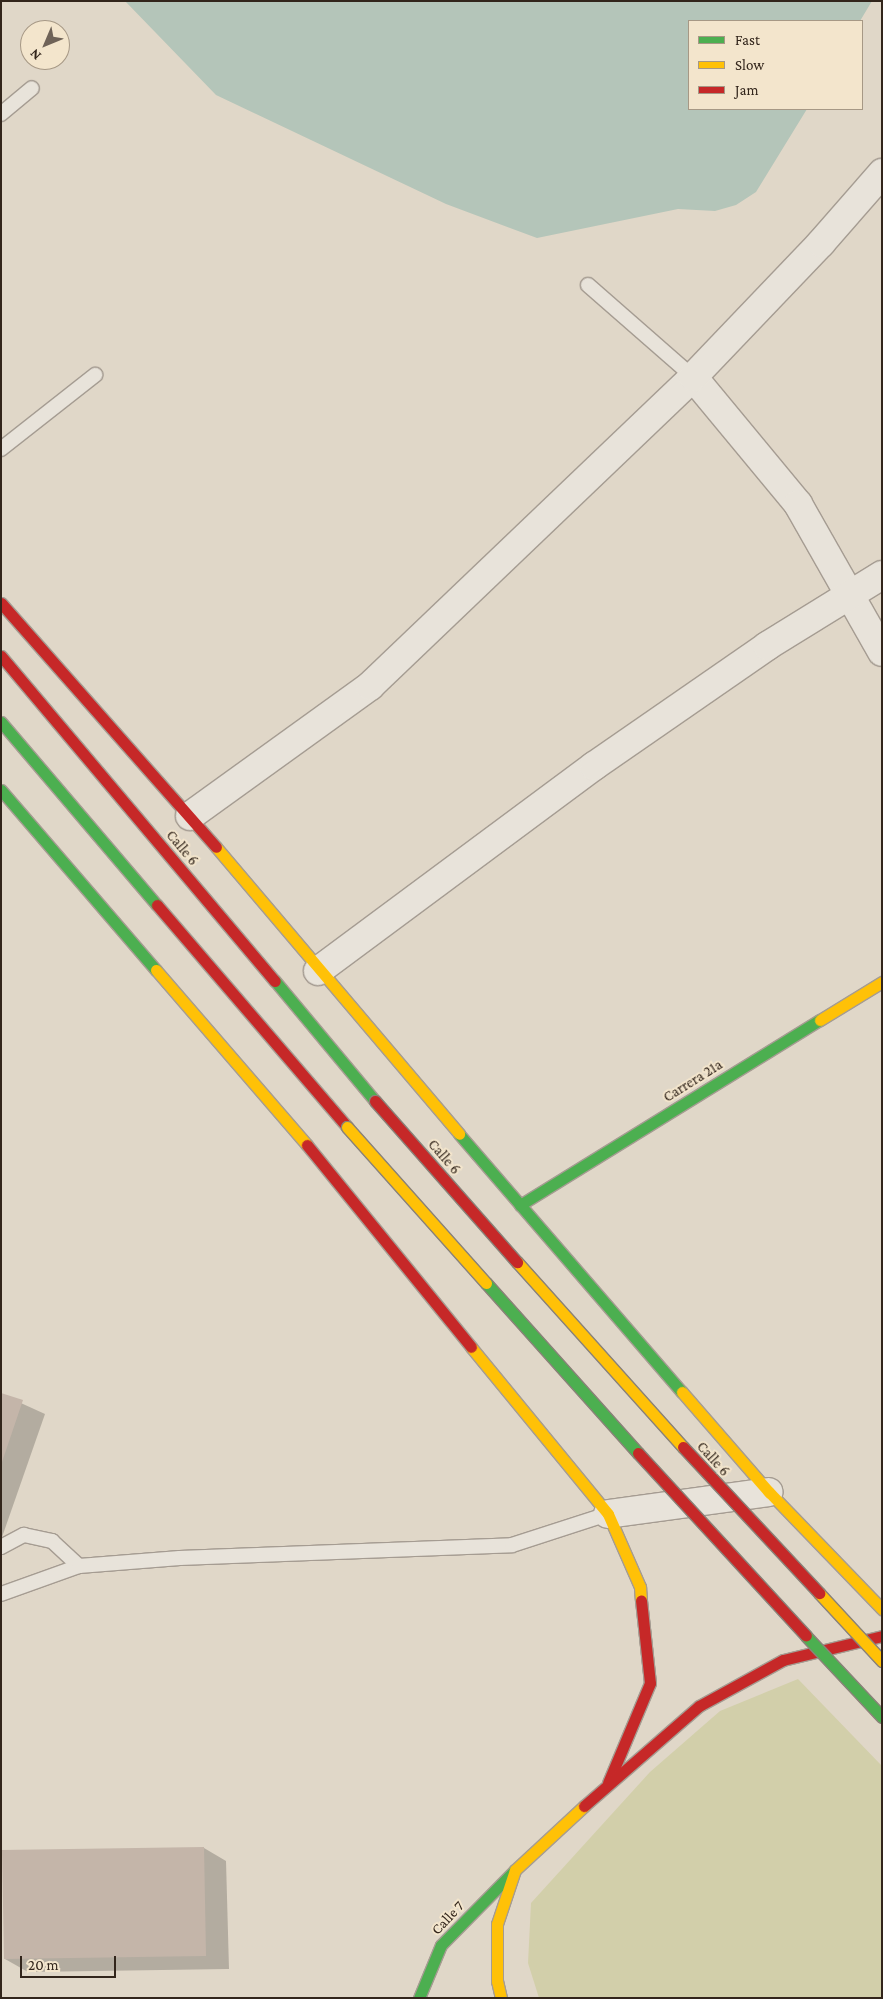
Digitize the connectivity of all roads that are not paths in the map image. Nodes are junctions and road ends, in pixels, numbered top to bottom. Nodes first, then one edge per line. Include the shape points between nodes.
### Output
1 (32, 88) dead end
2 (1, 114) edge
3 (882, 173) edge
4 (588, 285) dead end
5 (95, 375) dead end
6 (693, 377) junction
7 (1, 449) edge
8 (882, 575) edge
9 (850, 593) junction
10 (1, 603) edge
11 (882, 652) edge
12 (1, 656) edge
13 (1, 722) edge
14 (1, 790) edge
15 (190, 816) junction
16 (318, 971) junction
17 (882, 982) edge
18 (520, 1205) junction
19 (769, 1492) junction
20 (608, 1514) junction
21 (1, 1547) edge
22 (79, 1566) junction
23 (1, 1594) edge
24 (882, 1609) edge
25 (882, 1636) edge
26 (882, 1661) edge
27 (882, 1717) edge
28 (608, 1783) junction
29 (515, 1870) junction
30 (419, 1998) edge
31 (502, 1998) edge

1 - 2 lane
3 - 6 street via 821,243
4 - 6 lane
5 - 7 lane
6 - 9 street via 798,504
6 - 15 street via 370,686
8 - 9 street
9 - 11 street
9 - 16 street via 767,646 594,766
10 - 15 main road
12 - 26 main road, Calle 6, bridge via 375,1101 606,1364
13 - 27 main road, bridge via 347,1128 687,1508
14 - 20 main road via 299,1135
15 - 16 main road
16 - 18 main road
17 - 18 main road, Carrera 21a
18 - 19 main road
19 - 20 street
19 - 24 main road
20 - 22 lane via 512,1545 180,1558
20 - 28 main road via 640,1587 650,1683
21 - 22 lane via 24,1535 52,1541
22 - 23 lane
25 - 28 main road, Calle 7 via 783,1660 754,1674 699,1706
28 - 29 main road, Calle 7
29 - 30 main road, Calle 7 via 441,1945
29 - 31 main road via 497,1924 497,1981

